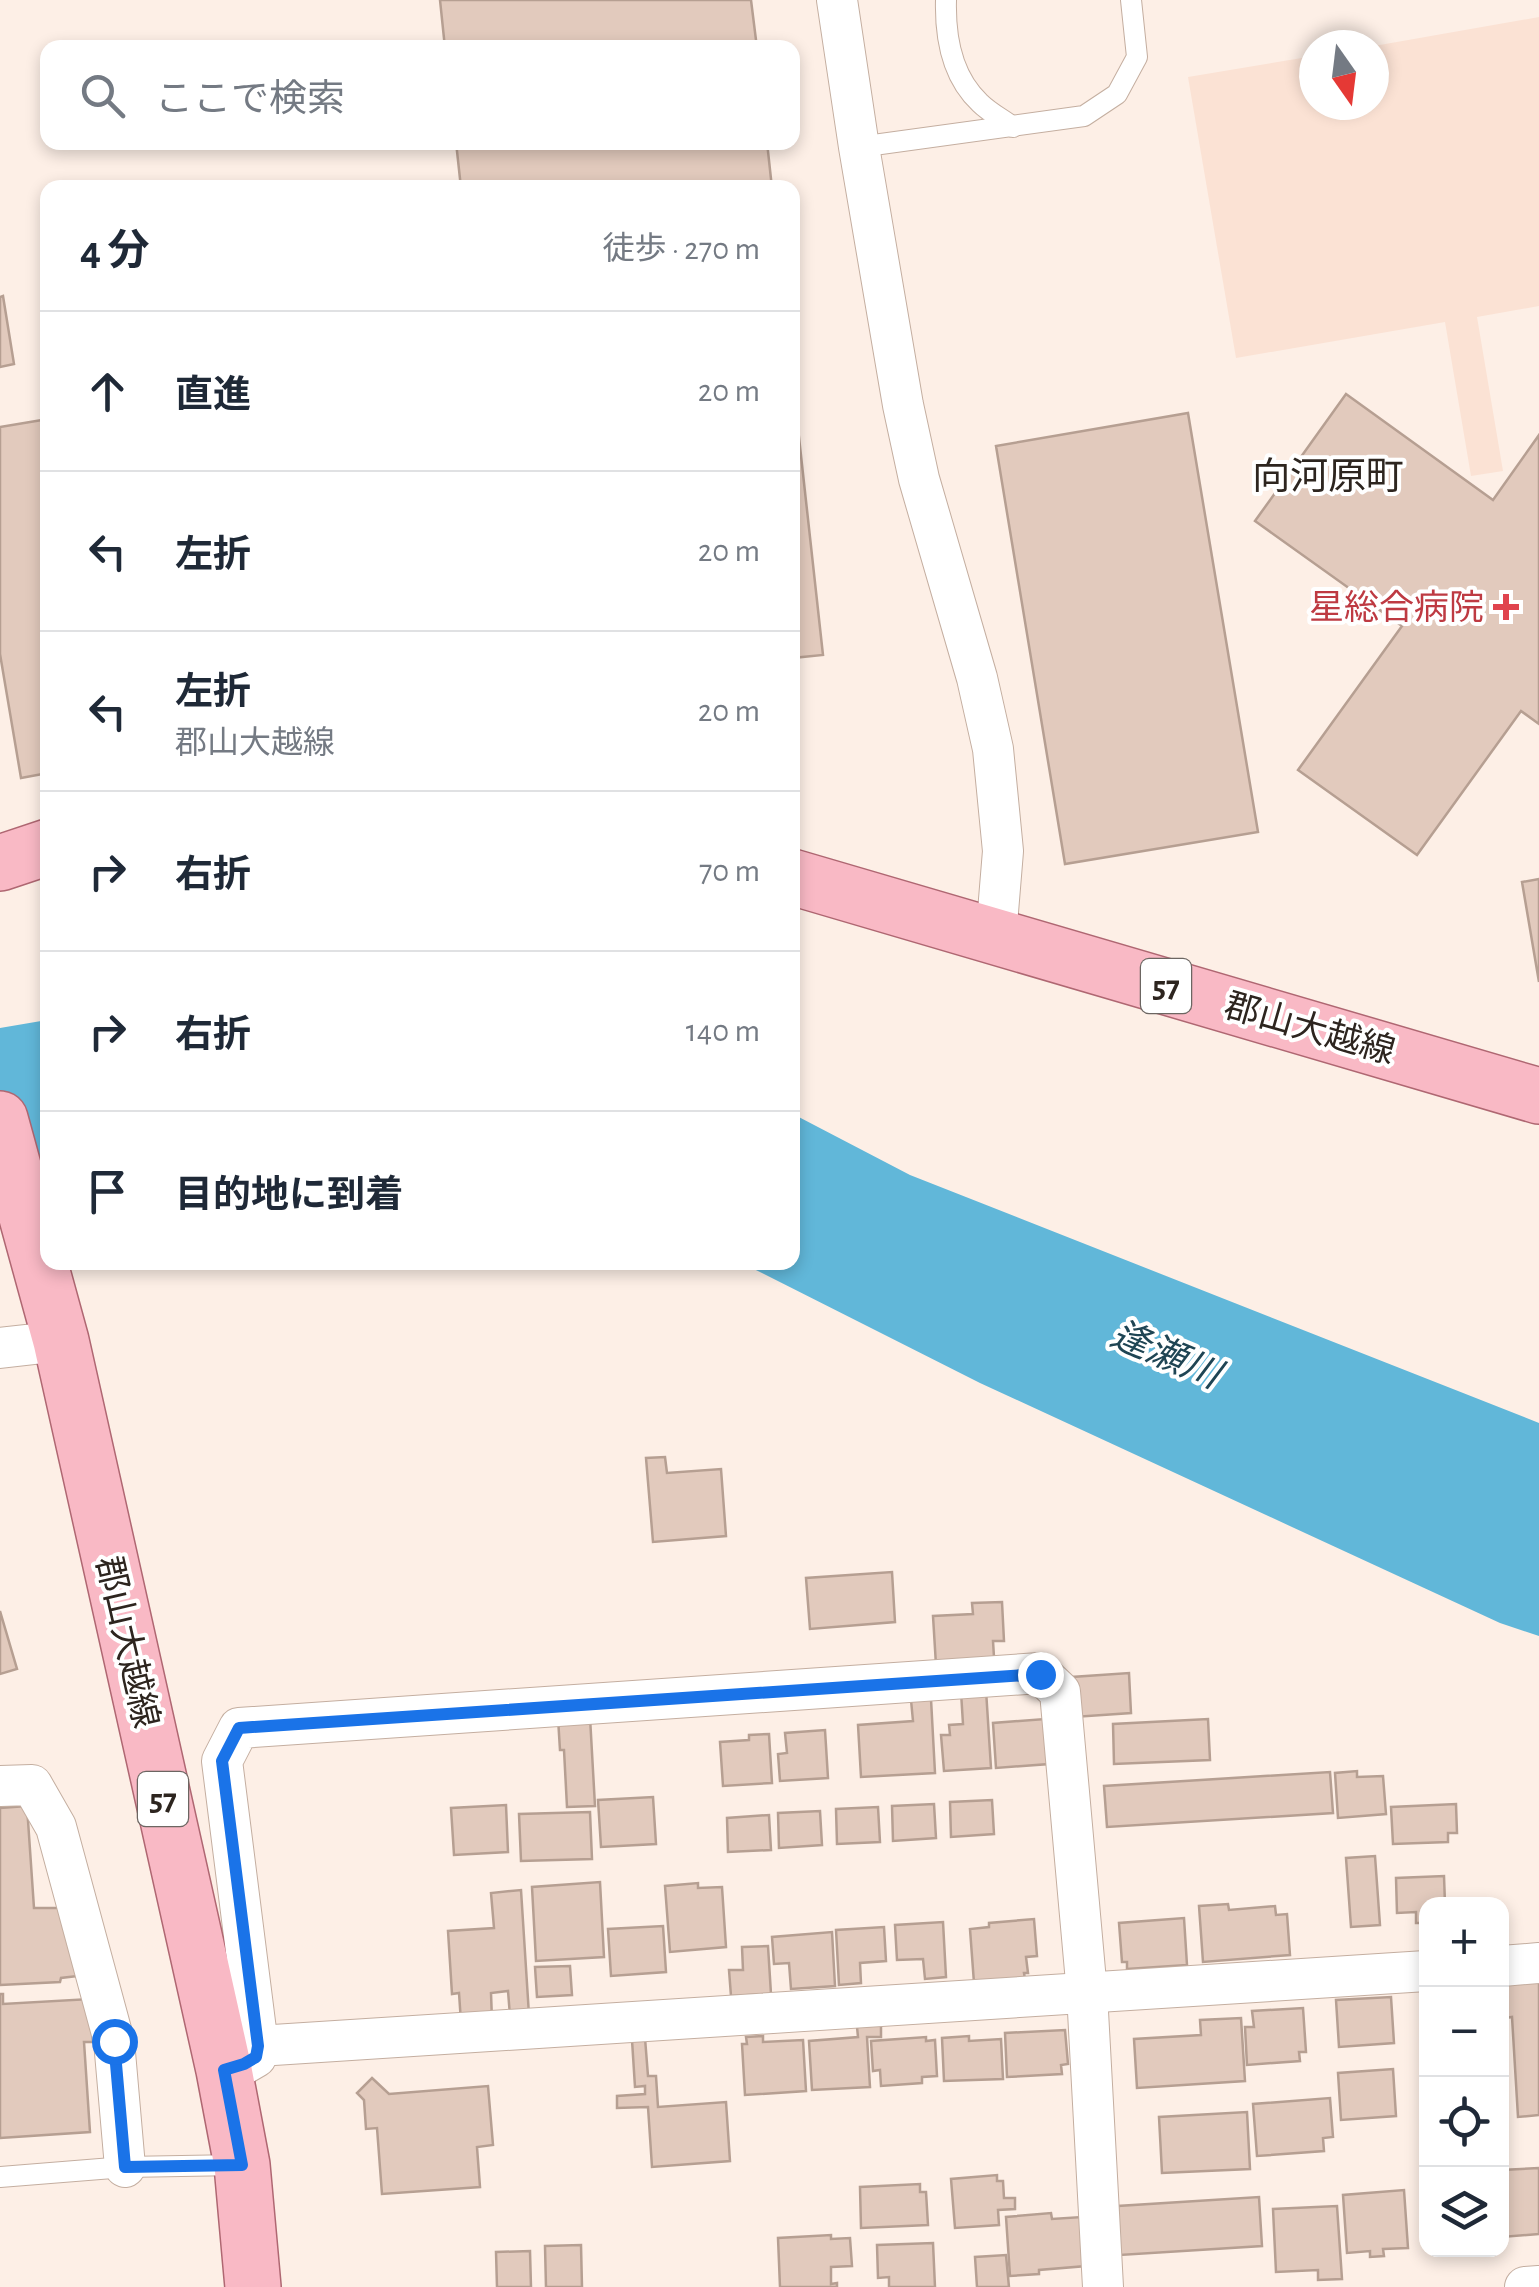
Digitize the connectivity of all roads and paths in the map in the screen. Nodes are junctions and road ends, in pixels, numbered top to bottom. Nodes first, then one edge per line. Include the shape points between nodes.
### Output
1 (837, 0) edge
2 (946, 0) edge
3 (1131, 0) edge
4 (1012, 127) junction
5 (858, 147) junction
6 (40, 849) edge
7 (0, 863) edge
8 (800, 878) edge
9 (996, 936) junction
10 (1539, 1096) edge
11 (0, 1119) edge
12 (40, 1266) edge
13 (41, 1270) edge
14 (57, 1328) junction
15 (0, 1348) edge
16 (0, 1786) edge
17 (1539, 1963) edge
18 (1509, 1965) edge
19 (1419, 1970) edge
20 (1087, 1993) junction
21 (241, 2058) junction
22 (242, 2165) junction
23 (125, 2167) junction
24 (0, 2177) edge
25 (1539, 2286) edge
26 (253, 2287) edge
27 (1104, 2287) edge
28 (1526, 2287) edge

1 - 5 street
2 - 4 lane via 956,72 979,102
3 - 4 lane via 1137,57 1118,94 1084,116
4 - 5 lane
5 - 9 street via 919,479 993,749 1002,851
6 - 7 main road
8 - 9 main road, 郡山大越線 / 57
9 - 10 main road, 郡山大越線 / 57
11 - 12 main road, 郡山大越線 / 57
13 - 14 main road, 郡山大越線 / 57
14 - 15 street
14 - 21 main road, 郡山大越線 / 57
16 - 23 street via 32,1785 56,1827 114,2041
17 - 18 street
19 - 20 street
20 - 21 street
20 - 21 street via 1060,1692 1040,1674 239,1728 222,1761
20 - 27 street
21 - 22 main road, 郡山大越線 / 57
22 - 23 lane
22 - 26 main road, 郡山大越線 / 57
23 - 24 lane
25 - 28 street

